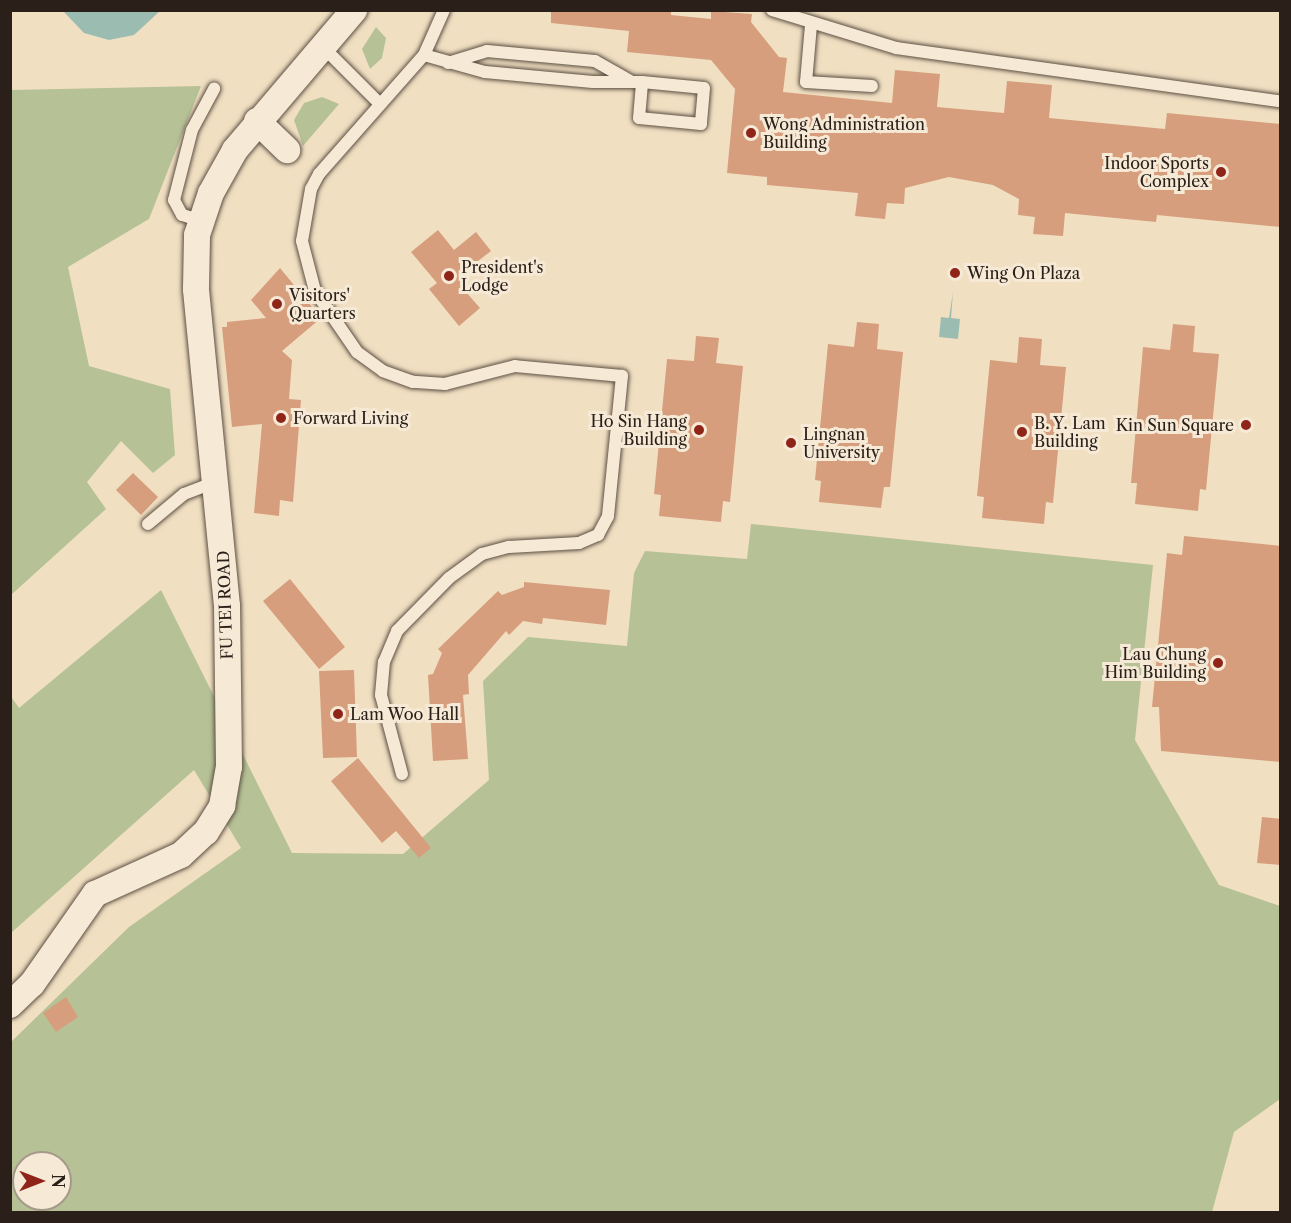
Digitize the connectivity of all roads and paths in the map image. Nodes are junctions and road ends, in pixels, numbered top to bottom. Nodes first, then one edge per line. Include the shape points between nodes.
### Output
1 (354, 10) edge
2 (444, 10) edge
3 (772, 10) edge
4 (811, 25) junction
5 (321, 45) junction
6 (424, 55) junction
7 (447, 63) junction
8 (637, 82) junction
9 (872, 87) dead end
10 (214, 89) dead end
11 (1281, 101) edge
12 (380, 104) junction
13 (257, 121) junction
14 (288, 150) dead end
15 (201, 221) junction
16 (217, 482) junction
17 (148, 524) dead end
18 (402, 774) dead end
19 (10, 1005) edge

1 - 5 street, FU TEI ROAD
2 - 6 lane
3 - 4 lane
4 - 9 lane via 806,82
4 - 11 lane via 940,56
5 - 12 lane
5 - 13 street, FU TEI ROAD
6 - 7 lane
6 - 12 lane
7 - 8 lane via 485,72
7 - 8 lane via 487,51 595,61
8 - 8 lane via 704,88 701,124 639,118
10 - 15 lane via 192,130 174,200 182,215
12 - 18 lane via 319,174 303,223 304,258 312,283 357,352 398,378 429,384 515,366 622,376 608,516 598,535 579,543 509,547 482,554 454,574 397,631 384,662 381,695
13 - 14 street
13 - 15 street, FU TEI ROAD via 222,170
15 - 16 street, FU TEI ROAD via 195,267
16 - 17 lane via 184,494
16 - 19 street, FU TEI ROAD via 227,606 229,767 222,806 206,832 181,855 95,894 32,984

